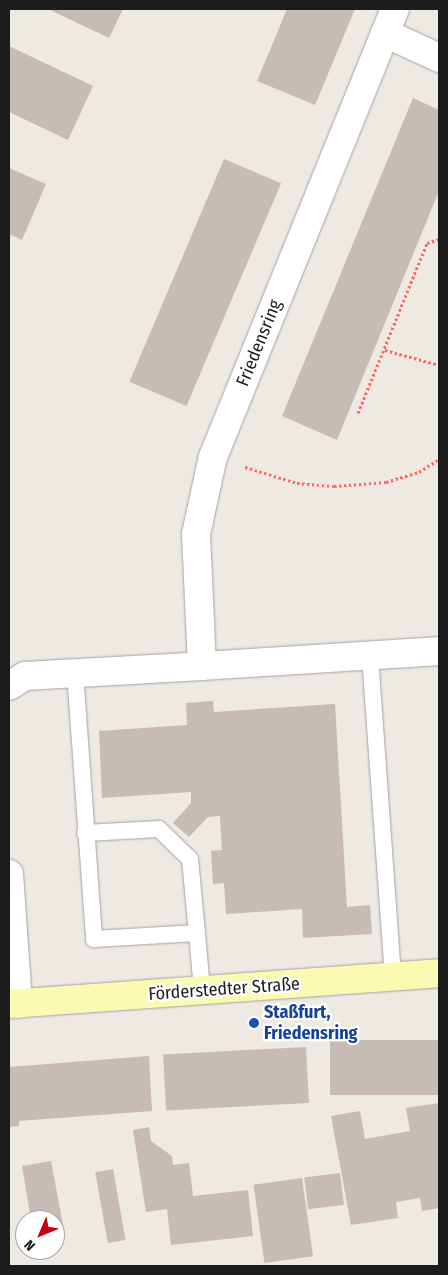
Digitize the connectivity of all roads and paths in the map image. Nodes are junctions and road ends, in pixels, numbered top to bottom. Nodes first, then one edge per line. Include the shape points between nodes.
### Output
1 (390, 21) edge
2 (439, 58) edge
3 (439, 238) edge
4 (385, 350) junction
5 (439, 365) edge
6 (358, 413) dead end
7 (213, 457) junction
8 (439, 459) edge
9 (439, 651) edge
10 (370, 656) junction
11 (202, 666) junction
12 (75, 672) junction
13 (9, 686) edge
14 (85, 833) junction
15 (9, 874) edge
16 (197, 933) junction
17 (439, 973) edge
18 (393, 976) junction
19 (202, 990) junction
20 (13, 1004) edge

1 - 2 street, Friedensring
1 - 7 street, Friedensring
3 - 4 path via 428,244
4 - 5 path
4 - 6 path
7 - 8 path via 297,483 334,486 386,482 419,472
7 - 11 street, Friedensring via 196,534
9 - 10 street
10 - 11 street
10 - 18 lane
11 - 12 street
12 - 13 street via 25,676
12 - 14 lane
14 - 16 lane via 159,829 190,859
14 - 16 lane via 94,939
15 - 20 street
16 - 19 lane
17 - 18 main road, Förderstedter Straße
18 - 19 main road, Förderstedter Straße
19 - 20 main road, Förderstedter Straße

